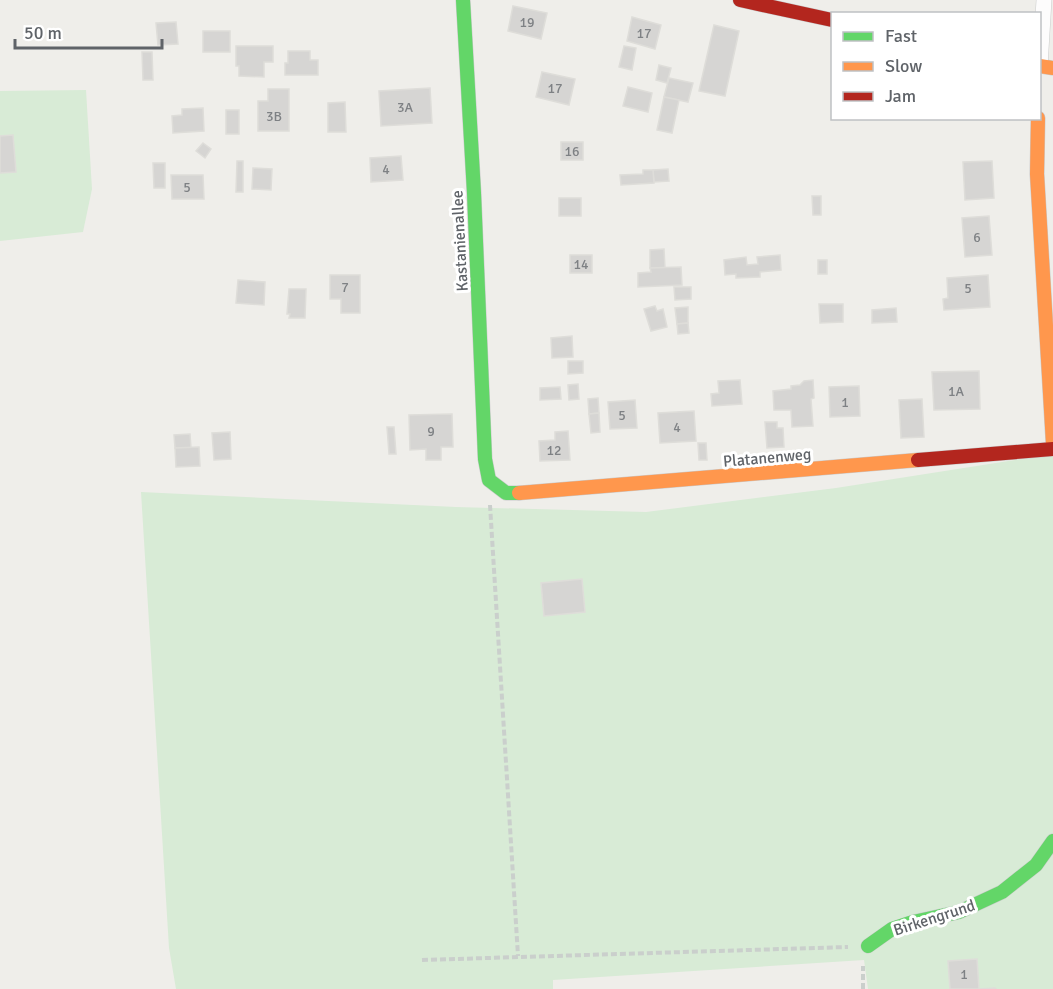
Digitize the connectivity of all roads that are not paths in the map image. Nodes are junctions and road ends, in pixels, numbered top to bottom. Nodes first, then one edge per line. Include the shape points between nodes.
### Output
1 (463, 0) edge
2 (740, 0) edge
3 (1044, 0) edge
4 (831, 20) edge
5 (1041, 50) edge
6 (1038, 120) edge
7 (1053, 444) edge
8 (1053, 449) edge
9 (489, 480) joint
10 (1053, 841) edge
11 (868, 946) road end

1 - 9 street, Kastanienallee
2 - 4 street
3 - 5 street
6 - 7 street via 1037,174
8 - 9 street, Platanenweg via 531,494 506,494
10 - 11 street, Birkengrund via 1036,865 1002,892 959,912 892,929

